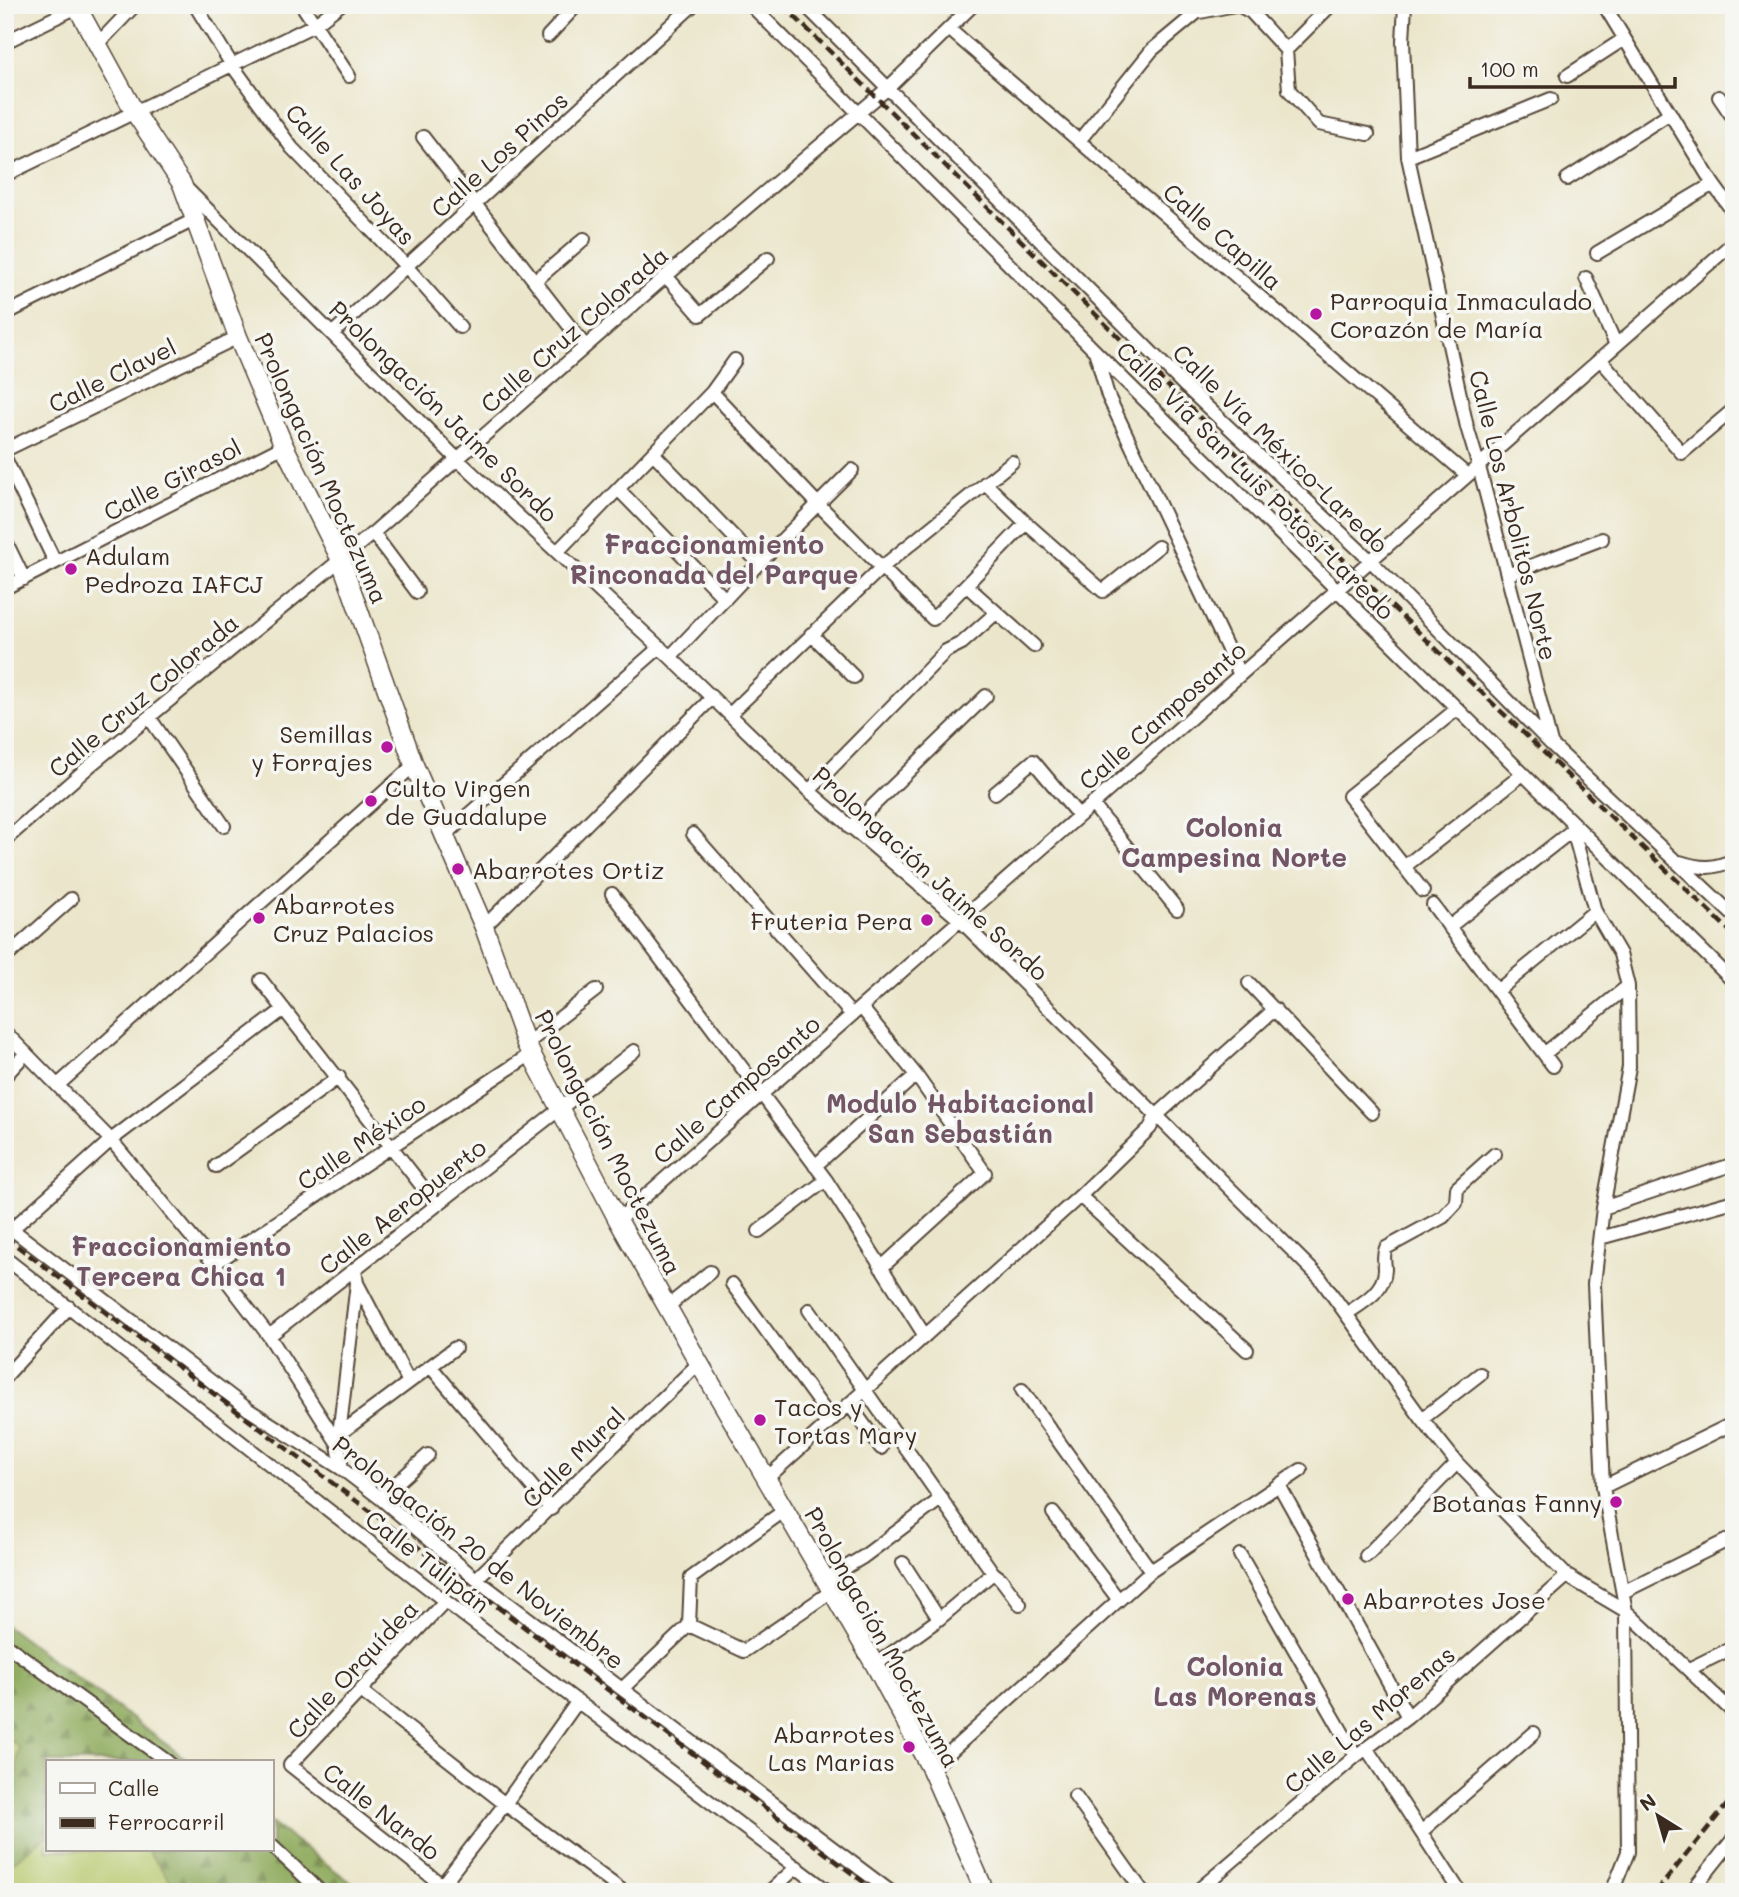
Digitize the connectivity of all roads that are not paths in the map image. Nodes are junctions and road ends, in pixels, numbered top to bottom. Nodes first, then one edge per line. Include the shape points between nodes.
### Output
1 (135, 5) edge
2 (195, 5) edge
3 (302, 5) edge
4 (340, 5) edge
5 (577, 5) edge
6 (692, 5) edge
7 (751, 5) edge
8 (805, 5) edge
9 (973, 5) edge
10 (1237, 5) edge
11 (1331, 5) edge
12 (1405, 5) edge
13 (1604, 5) edge
14 (76, 6) edge
15 (1203, 9) edge
16 (314, 24) junction
17 (950, 30) junction
18 (548, 36) dead end
19 (1624, 39) junction
20 (5, 42) edge
21 (98, 44) junction
22 (1286, 50) junction
23 (232, 65) junction
24 (349, 76) dead end
25 (1567, 76) dead end
26 (888, 88) junction
27 (1719, 97) dead end
28 (1551, 99) dead end
29 (134, 111) junction
30 (858, 113) junction
31 (1670, 113) junction
32 (1734, 119) edge
33 (1368, 134) dead end
34 (423, 137) dead end
35 (1079, 141) junction
36 (1408, 157) junction
37 (5, 175) edge
38 (1567, 179) dead end
39 (182, 184) junction
40 (1713, 184) junction
41 (475, 206) junction
42 (1734, 214) edge
43 (194, 220) junction
44 (584, 239) dead end
45 (1734, 242) edge
46 (1597, 253) dead end
47 (768, 258) dead end
48 (407, 266) junction
49 (666, 276) junction
50 (1586, 278) dead end
51 (535, 281) junction
52 (5, 314) edge
53 (460, 327) dead end
54 (333, 333) junction
55 (238, 337) junction
56 (1616, 345) junction
57 (585, 346) junction
58 (1095, 351) junction
59 (1600, 359) junction
60 (734, 360) dead end
61 (712, 392) junction
62 (1734, 409) edge
63 (284, 446) junction
64 (5, 450) edge
65 (653, 453) junction
66 (5, 458) edge
67 (457, 459) junction
68 (1012, 462) dead end
69 (1479, 467) junction
70 (852, 470) dead end
71 (1467, 475) junction
72 (985, 483) junction
73 (619, 490) junction
74 (818, 504) junction
75 (1026, 523) junction
76 (373, 533) junction
77 (1602, 539) dead end
78 (5, 540) edge
79 (1158, 547) dead end
80 (558, 551) junction
81 (340, 558) junction
82 (1370, 561) junction
83 (55, 562) junction
84 (759, 563) junction
85 (881, 568) junction
86 (1507, 575) junction
87 (24, 579) junction
88 (966, 585) junction
89 (5, 588) edge
90 (1337, 590) junction
91 (417, 592) dead end
92 (725, 599) junction
93 (996, 613) junction
94 (810, 634) junction
95 (1034, 646) dead end
96 (660, 647) junction
97 (670, 657) junction
98 (1240, 675) junction
99 (854, 677) dead end
100 (986, 696) dead end
101 (712, 698) junction
102 (1457, 709) junction
103 (730, 714) junction
104 (149, 717) junction
105 (1552, 744) junction
106 (414, 765) junction
107 (1523, 774) junction
108 (809, 791) junction
109 (995, 793) dead end
110 (1092, 804) junction
111 (1079, 816) junction
112 (1572, 825) junction
113 (224, 826) dead end
114 (850, 828) junction
115 (693, 834) dead end
116 (444, 836) junction
117 (5, 840) edge
118 (1734, 860) edge
119 (1678, 861) junction
120 (1404, 866) junction
121 (1423, 891) dead end
122 (612, 894) dead end
123 (71, 899) dead end
124 (1433, 905) dead end
125 (1177, 909) dead end
126 (1595, 912) junction
127 (1734, 915) edge
128 (960, 920) junction
129 (484, 927) junction
130 (1449, 927) junction
131 (5, 958) edge
132 (261, 980) dead end
133 (1734, 982) edge
134 (1249, 983) dead end
135 (1628, 986) junction
136 (596, 990) dead end
137 (1497, 991) junction
138 (284, 1009) junction
139 (1275, 1009) junction
140 (856, 1011) junction
141 (5, 1032) edge
142 (529, 1049) junction
143 (634, 1051) dead end
144 (26, 1053) junction
145 (1544, 1054) junction
146 (1553, 1066) dead end
147 (916, 1075) junction
148 (5, 1076) edge
149 (339, 1077) junction
150 (58, 1085) junction
151 (762, 1094) junction
152 (560, 1109) junction
153 (1371, 1113) dead end
154 (1156, 1116) junction
155 (111, 1140) junction
156 (391, 1147) junction
157 (1495, 1154) dead end
158 (1734, 1164) edge
159 (216, 1166) dead end
160 (815, 1166) junction
161 (825, 1180) junction
162 (1080, 1196) junction
163 (1734, 1200) edge
164 (436, 1204) junction
165 (1603, 1208) junction
166 (618, 1220) junction
167 (8, 1227) edge
168 (759, 1231) dead end
169 (1600, 1238) junction
170 (5, 1258) edge
171 (214, 1264) junction
172 (881, 1268) junction
173 (710, 1272) dead end
174 (356, 1276) junction
175 (732, 1284) dead end
176 (69, 1307) junction
177 (667, 1307) junction
178 (809, 1310) dead end
179 (1346, 1314) junction
180 (269, 1336) junction
181 (925, 1336) junction
182 (455, 1348) dead end
183 (1247, 1350) dead end
184 (699, 1363) junction
185 (431, 1367) junction
186 (1480, 1374) dead end
187 (5, 1377) edge
188 (409, 1382) junction
189 (865, 1388) junction
190 (1022, 1390) dead end
191 (849, 1404) junction
192 (831, 1419) junction
193 (1422, 1419) junction
194 (1734, 1423) edge
195 (338, 1440) junction
196 (881, 1448) dead end
197 (428, 1455) dead end
198 (1457, 1463) junction
199 (342, 1469) junction
200 (1301, 1469) dead end
201 (766, 1479) junction
202 (1279, 1485) junction
203 (1603, 1487) junction
204 (380, 1498) junction
205 (942, 1498) junction
206 (551, 1509) junction
207 (785, 1510) junction
208 (1053, 1513) dead end
209 (1734, 1537) edge
210 (1240, 1555) dead end
211 (1366, 1556) dead end
212 (903, 1563) dead end
213 (1152, 1571) junction
214 (993, 1573) junction
215 (1567, 1576) junction
216 (476, 1579) junction
217 (829, 1585) junction
218 (1623, 1592) junction
219 (1118, 1600) junction
220 (445, 1601) junction
221 (1020, 1604) dead end
222 (1626, 1611) junction
223 (939, 1619) junction
224 (689, 1625) junction
225 (5, 1644) edge
226 (1734, 1647) edge
227 (875, 1665) junction
228 (1689, 1669) junction
229 (622, 1689) junction
230 (361, 1690) junction
231 (578, 1701) junction
232 (1734, 1713) edge
233 (1408, 1717) junction
234 (1534, 1733) dead end
235 (1361, 1753) junction
236 (165, 1760) edge
237 (290, 1765) joint
238 (931, 1769) junction
239 (1075, 1796) dead end
240 (505, 1804) junction
241 (1421, 1832) junction
242 (1734, 1838) edge
243 (273, 1847) edge
244 (797, 1867) junction
245 (444, 1889) edge
246 (1205, 1889) edge
247 (321, 1892) edge
248 (624, 1892) edge
249 (769, 1892) edge
250 (829, 1892) edge
251 (891, 1892) edge
252 (985, 1892) edge
253 (1143, 1892) edge
254 (1460, 1892) edge
255 (1612, 1892) edge
256 (1691, 1892) edge

1 - 21 street
2 - 23 street, Calle Las Joyas
3 - 16 street
4 - 16 street
5 - 18 street
6 - 41 street, Calle Los Pinos
7 - 30 street, Calle Vía San Luis Potosí-Laredo
8 - 26 street, Calle Vía México-Laredo
9 - 17 street, Calle Cruz Colorada
10 - 15 street
10 - 22 street via 1251,12
11 - 22 street
12 - 36 street, Calle Los Arbolitos Norte
13 - 19 street
14 - 20 street
14 - 21 main road, Prolongación Moctezuma
15 - 35 street via 1152,50
16 - 23 street
16 - 24 street
17 - 26 street, Calle Cruz Colorada
17 - 35 street, Calle Capilla
19 - 25 street
19 - 31 street
21 - 29 main road, Prolongación Moctezuma
22 - 33 street via 1289,90 1320,124
23 - 29 street
23 - 48 street, Calle Las Joyas via 292,148
26 - 30 street, Calle Cruz Colorada
26 - 82 street, Calle Vía México-Laredo via 1186,387
27 - 32 street
28 - 36 street
29 - 37 street
29 - 39 main road, Prolongación Moctezuma
30 - 49 street, Calle Cruz Colorada
30 - 58 street, Calle Vía San Luis Potosí-Laredo
31 - 38 street
31 - 40 street
34 - 41 street
35 - 71 street, Calle Capilla
36 - 69 street, Calle Los Arbolitos Norte
39 - 43 main road, Prolongación Moctezuma
39 - 54 street, Prolongación Jaime Sordo
40 - 42 street
40 - 46 street
41 - 48 street, Calle Los Pinos
41 - 51 street
43 - 52 street
43 - 55 main road, Prolongación Moctezuma
44 - 51 street
45 - 56 street, Calle Camposanto
47 - 49 street via 700,315
48 - 53 street, Calle Las Joyas
48 - 54 street, Calle Los Pinos
49 - 57 street, Calle Cruz Colorada
50 - 56 street
51 - 57 street
54 - 67 street, Prolongación Jaime Sordo
55 - 63 main road, Prolongación Moctezuma
55 - 64 street, Calle Clavel
56 - 59 street, Calle Camposanto
57 - 67 street, Calle Cruz Colorada
58 - 90 street, Calle Vía San Luis Potosí-Laredo
58 - 98 street via 1108,396
59 - 62 street via 1682,453
59 - 69 street, Calle Camposanto
60 - 61 street
61 - 65 street
61 - 74 street
63 - 81 main road, Prolongación Moctezuma
63 - 83 street, Calle Girasol
65 - 73 street
65 - 84 street
66 - 83 street
67 - 76 street, Calle Cruz Colorada
67 - 80 street, Prolongación Jaime Sordo
68 - 72 street
69 - 71 street, Calle Camposanto
69 - 86 street, Calle Los Arbolitos Norte
70 - 74 street
71 - 82 street, Calle Camposanto
72 - 75 street
72 - 85 street
73 - 80 street
73 - 92 street
74 - 84 street
74 - 85 street
75 - 79 street via 1103,591
75 - 88 street
76 - 81 street, Calle Cruz Colorada
76 - 91 street
77 - 86 street
78 - 87 street
80 - 96 street, Prolongación Jaime Sordo
81 - 104 street, Calle Cruz Colorada
81 - 106 main road, Prolongación Moctezuma
82 - 90 street, Calle Camposanto
82 - 105 street, Calle Vía México-Laredo
83 - 87 street, Calle Girasol
84 - 92 street
85 - 88 street via 933,619
85 - 94 street
86 - 105 street, Calle Los Arbolitos Norte
87 - 89 street, Calle Girasol
88 - 93 street
90 - 98 street, Calle Camposanto
90 - 102 street, Calle Vía San Luis Potosí-Laredo
92 - 97 street
93 - 95 street
93 - 108 street via 946,651
94 - 99 street
94 - 103 street
96 - 97 street, Prolongación Jaime Sordo
96 - 116 street
97 - 101 street, Prolongación Jaime Sordo
98 - 110 street, Calle Camposanto
100 - 114 street
101 - 103 street, Prolongación Jaime Sordo
101 - 129 street
102 - 107 street, Calle Vía San Luis Potosí-Laredo
102 - 120 street via 1349,796
103 - 108 street, Prolongación Jaime Sordo
104 - 113 street
104 - 117 street, Calle Cruz Colorada
105 - 119 street, Calle Vía México-Laredo
106 - 116 main road, Prolongación Moctezuma
106 - 150 street
107 - 112 street, Calle Vía San Luis Potosí-Laredo
107 - 120 street
108 - 114 street, Prolongación Jaime Sordo
109 - 111 street via 1033,761
110 - 111 street, Calle Camposanto
110 - 125 street
111 - 128 street, Calle Camposanto
112 - 126 street
112 - 130 street
112 - 133 street, Calle Vía San Luis Potosí-Laredo
114 - 128 street, Prolongación Jaime Sordo
115 - 140 street
116 - 129 main road, Prolongación Moctezuma
118 - 119 street via 1717,868
119 - 127 street, Calle Vía México-Laredo
120 - 121 street
122 - 151 street
123 - 131 street
124 - 130 street
126 - 135 street via 1620,954
126 - 137 street
128 - 140 street, Calle Camposanto
128 - 154 street, Prolongación Jaime Sordo
129 - 142 main road, Prolongación Moctezuma
130 - 137 street
132 - 138 street
134 - 139 street
135 - 145 street
135 - 165 street via 1629,1067
136 - 142 street, Calle México
137 - 145 street
138 - 149 street
138 - 155 street
139 - 153 street
139 - 154 street
140 - 147 street
140 - 151 street, Calle Camposanto
141 - 144 street
142 - 152 main road, Prolongación Moctezuma
142 - 156 street, Calle México
143 - 152 street, Calle Aeropuerto
144 - 148 street
144 - 150 street
145 - 146 street
147 - 160 street
147 - 172 street via 985,1173
149 - 156 street
149 - 159 street
150 - 155 street
151 - 160 street
151 - 166 street, Calle Camposanto
152 - 164 street, Calle Aeropuerto
152 - 166 main road, Prolongación Moctezuma
154 - 162 street via 1150,1128
154 - 179 street, Prolongación Jaime Sordo via 1320,1278
155 - 167 street
155 - 171 street
156 - 164 street
156 - 171 street, Calle México
157 - 179 street via 1457,1188 1456,1203 1443,1217 1386,1248 1378,1291
158 - 165 street
160 - 161 street
161 - 168 street
161 - 172 street
162 - 181 street
162 - 183 street
163 - 169 street
164 - 174 street, Calle Aeropuerto
165 - 169 street
166 - 177 main road, Prolongación Moctezuma
167 - 199 street, Prolongación 20 de Noviembre via 249,1410
169 - 203 street via 1594,1284
170 - 176 street, Calle Tulipán
171 - 180 street
172 - 181 street
173 - 177 street
174 - 180 street, Calle Aeropuerto
174 - 188 street
174 - 195 street
175 - 192 street
176 - 187 street
176 - 220 street, Calle Tulipán
177 - 184 main road, Prolongación Moctezuma
178 - 189 street
179 - 193 street, Prolongación Jaime Sordo
180 - 195 street
181 - 189 street
182 - 185 street
184 - 201 main road, Prolongación Moctezuma
184 - 206 street, Calle Mural
185 - 188 street
185 - 206 street
186 - 193 street
188 - 195 street
189 - 191 street
189 - 205 street
190 - 213 street
191 - 192 street
191 - 196 street
192 - 201 street
193 - 198 street, Prolongación Jaime Sordo
194 - 203 street
195 - 199 street
197 - 204 street
198 - 211 street
198 - 215 street, Prolongación Jaime Sordo
199 - 204 street, Prolongación 20 de Noviembre
200 - 202 street
201 - 207 main road, Prolongación Moctezuma
202 - 213 street
202 - 233 street
203 - 218 street
204 - 216 street, Prolongación 20 de Noviembre
205 - 214 street
205 - 217 street
206 - 216 street, Calle Mural
207 - 217 main road, Prolongación Moctezuma
207 - 224 street via 691,1578
208 - 219 street
209 - 218 street
210 - 235 street
212 - 223 street
213 - 219 street
214 - 221 street
214 - 223 street
215 - 222 street, Prolongación Jaime Sordo
215 - 233 street, Calle Las Morenas
216 - 229 street, Prolongación 20 de Noviembre
217 - 224 street via 744,1651
217 - 227 main road, Prolongación Moctezuma
218 - 222 street
219 - 238 street
220 - 230 street, Calle Orquídea
220 - 231 street, Calle Tulipán
222 - 228 street, Prolongación Jaime Sordo
222 - 255 street via 1628,1852
223 - 227 street
224 - 229 street
225 - 236 street
226 - 228 street
227 - 238 main road, Prolongación Moctezuma
228 - 232 street, Prolongación Jaime Sordo
229 - 251 street, Prolongación 20 de Noviembre
230 - 237 street, Calle Orquídea
230 - 240 street
231 - 240 street
231 - 244 street, Calle Tulipán
233 - 235 street, Calle Las Morenas
234 - 241 street
235 - 241 street
235 - 246 street, Calle Las Morenas
237 - 245 street, Calle Nardo
238 - 252 main road, Prolongación Moctezuma
239 - 253 street
240 - 245 street
240 - 248 street
241 - 254 street
242 - 256 street
243 - 247 street
244 - 249 street
244 - 250 street, Calle Tulipán

